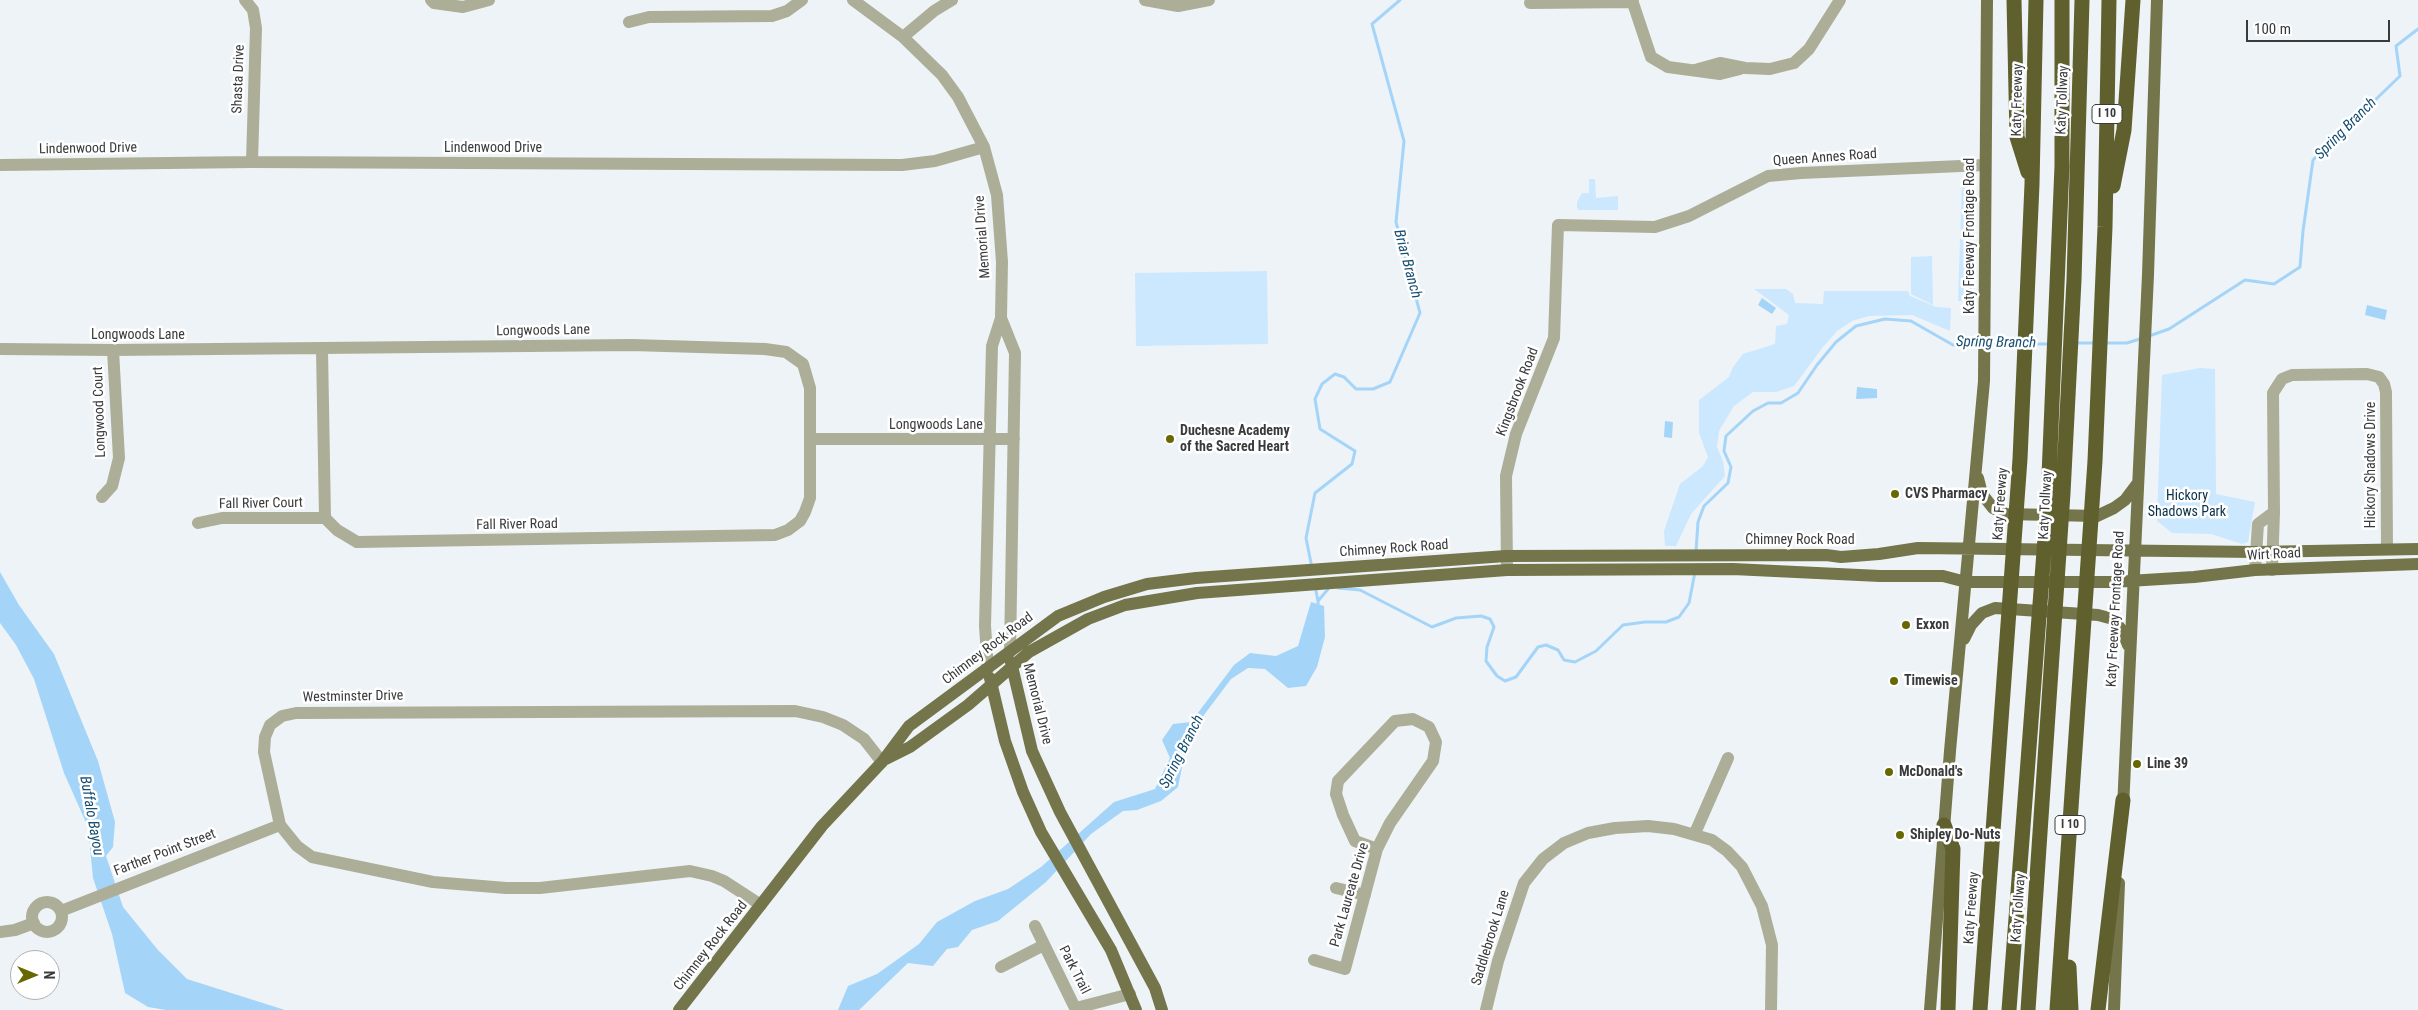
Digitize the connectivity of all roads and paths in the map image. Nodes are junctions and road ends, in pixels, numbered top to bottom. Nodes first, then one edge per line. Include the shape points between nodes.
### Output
1 (245, 0) edge
2 (431, 0) edge
3 (489, 0) edge
4 (802, 0) edge
5 (853, 0) edge
6 (952, 0) edge
7 (1145, 0) edge
8 (1209, 0) edge
9 (1840, 0) edge
10 (1987, 0) edge
11 (2014, 0) edge
12 (2036, 0) edge
13 (2062, 0) edge
14 (2082, 0) edge
15 (2109, 0) edge
16 (2133, 0) edge
17 (2157, 0) edge
18 (1632, 1) edge
19 (1530, 3) dead end
20 (629, 22) dead end
21 (903, 37) junction
22 (984, 147) junction
23 (252, 162) junction
24 (0, 165) edge
25 (1984, 165) junction
26 (2032, 184) junction
27 (1558, 225) joint
28 (2105, 227) junction
29 (2066, 280) junction
30 (1001, 318) junction
31 (0, 349) edge
32 (322, 349) junction
33 (113, 350) junction
34 (811, 439) junction
35 (1014, 439) junction
36 (990, 441) junction
37 (1976, 471) junction
38 (2137, 484) junction
39 (102, 497) dead end
40 (2274, 512) junction
41 (325, 518) junction
42 (198, 523) dead end
43 (2134, 549) junction
44 (2387, 549) junction
45 (2418, 549) edge
46 (1968, 550) junction
47 (2256, 552) junction
48 (2271, 552) junction
49 (1818, 555) junction
50 (1506, 556) junction
51 (2418, 564) edge
52 (1507, 570) junction
53 (2255, 570) junction
54 (2272, 570) junction
55 (1818, 572) junction
56 (1196, 578) junction
57 (1966, 582) junction
58 (2132, 582) junction
59 (1197, 594) junction
60 (2047, 639) junction
61 (1960, 646) junction
62 (2129, 647) junction
63 (1010, 652) junction
64 (1011, 668) junction
65 (988, 669) junction
66 (992, 684) junction
67 (1728, 758) dead end
68 (882, 762) junction
69 (2123, 800) junction
70 (280, 825) junction
71 (1944, 825) junction
72 (1695, 833) junction
73 (1376, 849) junction
74 (1336, 888) dead end
75 (1364, 895) junction
76 (2066, 897) junction
77 (761, 905) junction
78 (66, 908) junction
79 (34, 923) junction
80 (1035, 926) dead end
81 (0, 932) edge
82 (1044, 945) junction
83 (1314, 960) dead end
84 (1001, 967) dead end
85 (1130, 994) junction
86 (1076, 1009) edge
87 (679, 1010) edge
88 (1136, 1010) edge
89 (1162, 1010) edge
90 (1486, 1010) edge
91 (1771, 1010) edge
92 (1930, 1010) edge
93 (1948, 1010) edge
94 (1980, 1010) edge
95 (2010, 1010) edge
96 (2028, 1010) edge
97 (2057, 1010) edge
98 (2070, 1010) edge
99 (2098, 1010) edge
100 (2114, 1010) edge

1 - 23 street, Shasta Drive via 253,10 256,28
2 - 3 street via 463,8
4 - 20 street via 787,11 772,16 649,17
5 - 21 street, Memorial Drive
6 - 21 street
7 - 8 street via 1178,6
9 - 18 street via 1809,49 1794,63 1720,74 1668,67 1651,57
10 - 25 main road, Katy Freeway Frontage Road
11 - 26 highway via 2017,137
12 - 26 highway, Katy Freeway
13 - 29 highway, Katy Tollway
14 - 29 highway, Katy Tollway
15 - 28 highway, I 10
16 - 28 highway via 2124,130
17 - 38 main road, Katy Freeway Frontage Road
18 - 19 street
21 - 22 street, Memorial Drive via 942,75 958,97
22 - 23 street, Lindenwood Drive via 935,161 902,165
22 - 30 street, Memorial Drive via 997,195 1002,262
23 - 24 street, Lindenwood Drive
25 - 27 street, Queen Annes Road via 1768,176 1689,216 1655,227
25 - 37 main road, Katy Freeway Frontage Road via 1984,381
26 - 94 highway, Katy Freeway via 2020,459
27 - 50 street, Kingsbrook Road via 1554,338 1516,434 1506,476
28 - 76 highway, I 10 via 2084,641
29 - 60 highway, Katy Tollway
30 - 35 street, Memorial Drive via 1016,353
30 - 36 street, Memorial Drive via 992,346
31 - 33 street, Longwoods Lane
32 - 33 street, Longwoods Lane
32 - 34 street, Longwoods Lane via 632,345 786,352 803,364 810,388
32 - 41 street
33 - 39 street, Longwood Court via 119,458 112,486
34 - 36 street, Longwoods Lane
34 - 41 street, Fall River Road via 810,498 805,512 794,526 775,534 357,542
35 - 36 street, Longwoods Lane
35 - 63 street, Memorial Drive
36 - 65 street, Memorial Drive via 985,626
37 - 38 main road via 1982,494 1993,508 2006,514 2096,516 2125,500
37 - 46 main road, Katy Freeway Frontage Road
38 - 43 main road, Katy Freeway Frontage Road
40 - 44 street, Hickory Shadows Drive via 2273,393 2276,385 2292,375 2367,374 2379,377 2386,392
40 - 47 street via 2258,524
40 - 48 street, Hickory Shadows Drive
41 - 42 street, Fall River Court via 222,518
43 - 46 main road, Wirt Road
43 - 47 main road, Wirt Road
43 - 58 main road, Katy Freeway Frontage Road
44 - 45 main road, Wirt Road
44 - 48 main road, Wirt Road
46 - 49 main road, Chimney Rock Road via 1918,548 1879,554
46 - 57 main road, Katy Freeway Frontage Road
47 - 48 main road, Wirt Road
47 - 53 street
48 - 54 street, Hickory Shadows Drive
49 - 50 main road, Chimney Rock Road
49 - 55 main road
50 - 52 street, Kingsbrook Road
50 - 56 main road, Chimney Rock Road
51 - 54 main road, Wirt Road
52 - 55 main road, Chimney Rock Road
52 - 59 main road, Chimney Rock Road
53 - 54 main road, Wirt Road
53 - 58 main road, Wirt Road
55 - 57 main road, Chimney Rock Road via 1943,576
56 - 59 main road
56 - 63 main road, Chimney Rock Road via 1147,584 1104,597 1058,616
57 - 58 main road, Wirt Road
57 - 61 main road, Katy Freeway Frontage Road
58 - 62 main road, Katy Freeway Frontage Road
59 - 64 main road, Chimney Rock Road via 1125,606 1088,619 1029,652
60 - 95 highway, Katy Tollway
60 - 96 highway, Katy Tollway
61 - 62 main road via 1982,613 1995,608 2098,615 2114,619
61 - 71 main road, Katy Freeway Frontage Road
62 - 69 main road, Katy Freeway Frontage Road
63 - 64 main road, Memorial Drive
63 - 65 main road, Chimney Rock Road
64 - 66 main road, Chimney Rock Road
64 - 89 main road, Memorial Drive via 1032,751 1060,812 1155,988
65 - 66 main road, Memorial Drive
65 - 68 main road, Chimney Rock Road via 909,726
66 - 68 main road, Chimney Rock Road via 910,747
66 - 85 main road, Memorial Drive via 1005,741 1023,792 1041,832 1111,950
67 - 72 street
68 - 70 street, Westminster Drive via 864,740 843,725 795,711 296,713 282,716 270,724 265,736 264,752
68 - 77 main road, Chimney Rock Road via 822,826
69 - 99 highway
69 - 100 main road, Katy Freeway Frontage Road
70 - 77 street, Westminster Drive via 297,846 312,857 433,882 540,888 690,872 724,881
70 - 78 street, Farther Point Street
71 - 92 main road, Katy Freeway Frontage Road
71 - 93 highway via 1953,849
72 - 90 street, Saddlebrook Lane via 1648,826 1615,828 1588,833 1564,843 1543,860 1524,883 1498,961
72 - 91 street, Saddlebrook Lane via 1712,840 1742,867 1762,906 1772,945
73 - 73 street, Park Laureate Drive via 1355,841 1336,794 1338,781 1395,722 1414,719 1429,727 1436,742 1433,761
73 - 75 street, Park Laureate Drive
74 - 75 street
75 - 83 street, Park Laureate Drive via 1345,969
76 - 97 highway, I 10
76 - 98 highway
77 - 87 main road, Chimney Rock Road
78 - 79 street via 49,902 39,904 33,913
78 - 79 street via 60,924 53,931 44,932
79 - 81 street
80 - 82 street, Park Trail
82 - 84 street, Park Trail
82 - 86 street, Park Trail
85 - 86 street, Park Trail
85 - 88 main road, Memorial Drive

